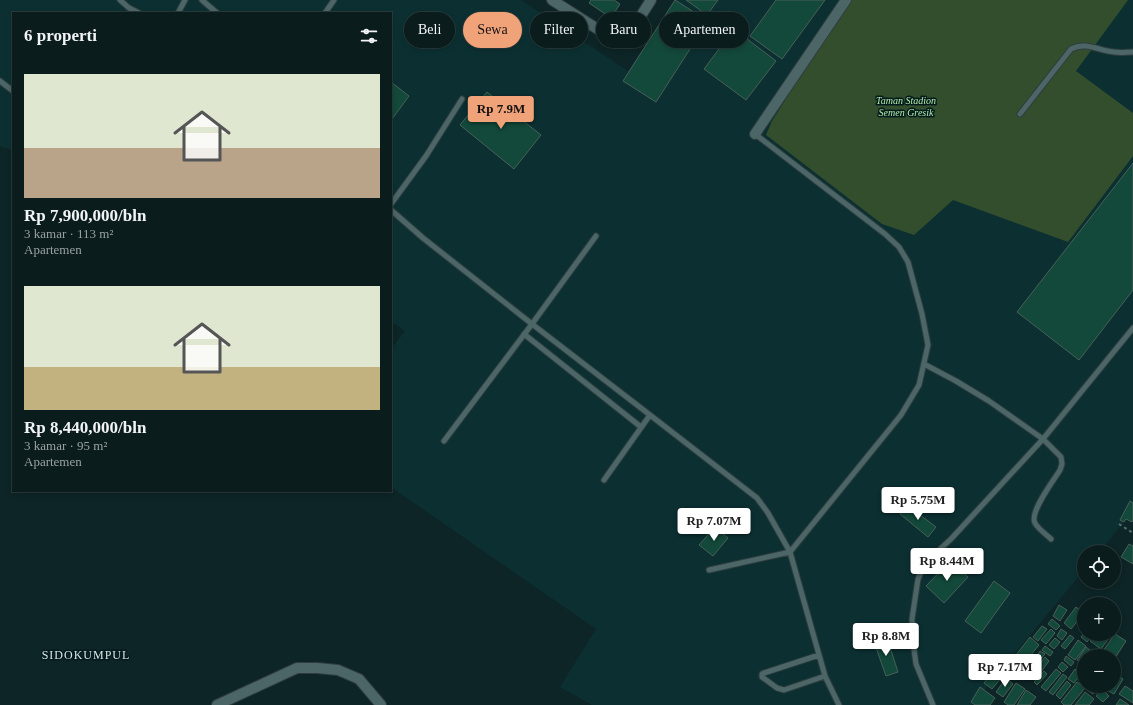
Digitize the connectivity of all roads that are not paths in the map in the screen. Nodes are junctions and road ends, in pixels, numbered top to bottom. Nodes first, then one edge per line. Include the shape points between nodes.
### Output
1 (120, 0) edge
2 (185, 0) edge
3 (202, 0) edge
4 (334, 0) edge
5 (552, 0) edge
6 (651, 0) edge
7 (846, 0) edge
8 (137, 12) edge
9 (179, 12) edge
10 (216, 12) edge
11 (325, 12) edge
12 (1133, 52) edge
13 (0, 81) edge
14 (12, 90) edge
15 (462, 99) dead end
16 (1020, 114) dead end
17 (755, 134) joint
18 (392, 203) edge
19 (392, 211) edge
20 (596, 236) dead end
21 (532, 324) junction
22 (1133, 328) edge
23 (524, 334) junction
24 (924, 364) junction
25 (650, 415) junction
26 (641, 427) junction
27 (1043, 439) junction
28 (444, 441) dead end
29 (604, 480) dead end
30 (1051, 539) dead end
31 (790, 552) junction
32 (709, 570) dead end
33 (819, 655) junction
34 (825, 676) junction
35 (217, 705) edge
36 (381, 705) edge
37 (839, 705) edge
38 (932, 705) edge

1 - 8 lane
2 - 9 lane
3 - 10 lane
4 - 11 lane
5 - 6 street via 616,39 626,38
7 - 17 street
12 - 16 lane via 1113,52 1085,46 1071,49
13 - 14 lane
15 - 18 lane via 426,156
17 - 24 lane via 899,247 908,262 922,314 928,345
19 - 21 lane
20 - 21 lane
21 - 23 lane
21 - 25 lane
22 - 27 lane
23 - 26 lane
23 - 28 lane
24 - 27 lane via 989,401
24 - 31 lane via 918,385 901,415
25 - 26 lane
25 - 31 lane via 757,498
26 - 29 lane
27 - 30 lane via 1061,457 1062,464 1034,515 1035,523
27 - 38 lane via 951,539 925,563 918,579 912,619 913,642 916,664
31 - 32 lane
31 - 33 lane
33 - 34 lane
33 - 34 lane via 764,673 762,677 784,690
34 - 37 lane
35 - 36 street via 297,668 338,670 359,679

